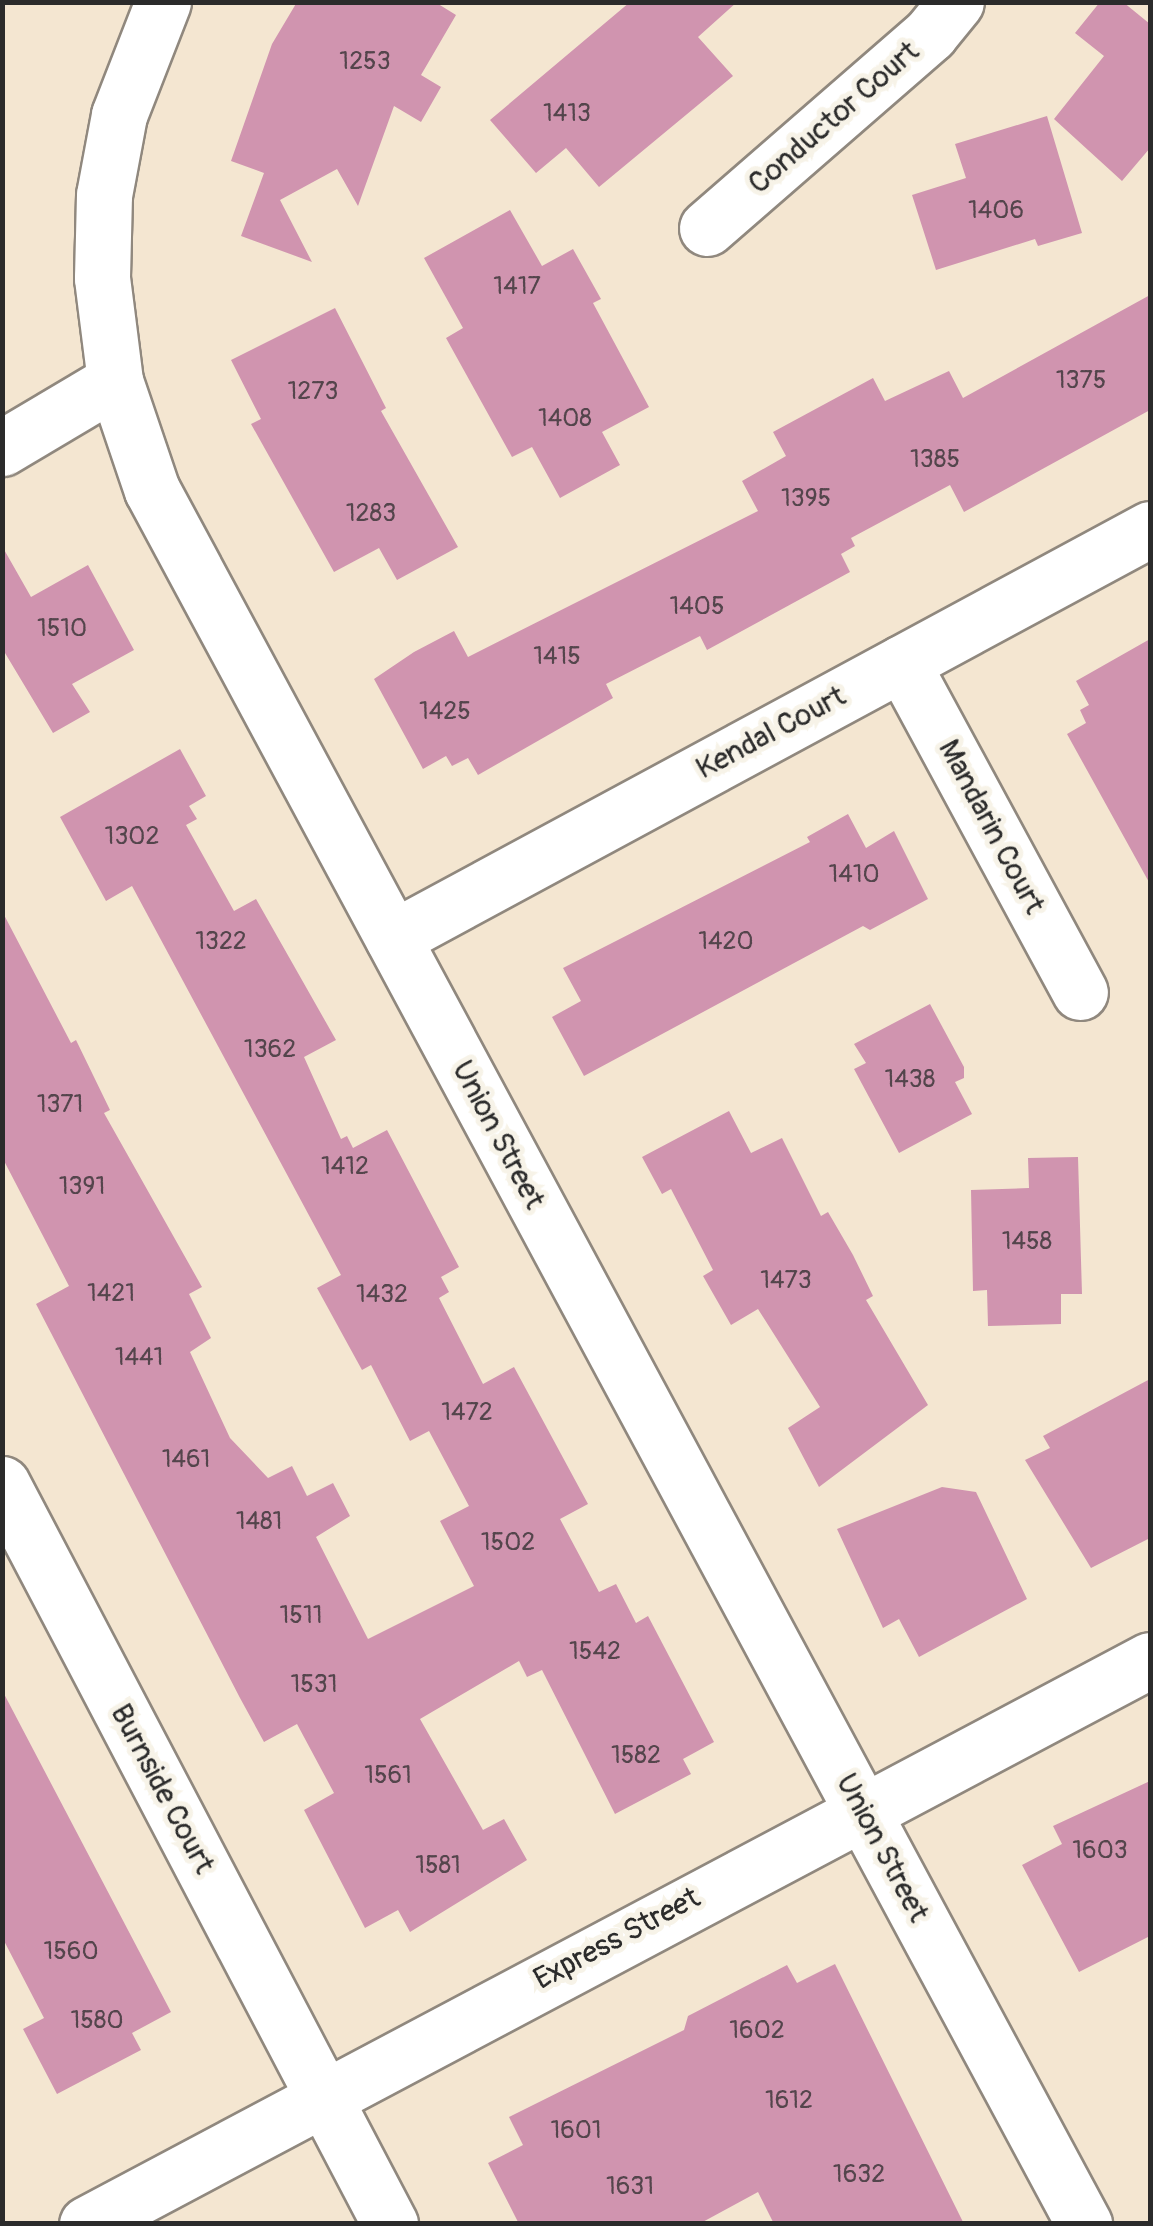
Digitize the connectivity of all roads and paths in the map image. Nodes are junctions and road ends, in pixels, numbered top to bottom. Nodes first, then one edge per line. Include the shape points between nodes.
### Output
1 (163, 2) edge
2 (956, 2) edge
3 (707, 228) dead end
4 (115, 381) junction
5 (2, 448) edge
6 (1150, 529) edge
7 (902, 663) junction
8 (392, 938) junction
9 (1080, 992) dead end
10 (2, 1484) edge
11 (1150, 1660) edge
12 (863, 1810) junction
13 (321, 2094) junction
14 (87, 2224) edge
15 (390, 2224) edge
16 (1084, 2224) edge

1 - 4 street, Union Street via 119,115 104,195 102,278
2 - 3 street, Conductor Court via 930,34
4 - 5 street
4 - 8 street, Union Street via 152,490
6 - 7 street, Kendal Court
7 - 8 street, Kendal Court
7 - 9 street, Mandarin Court
8 - 12 street, Union Street
10 - 13 street, Burnside Court
11 - 12 street, Express Street
12 - 13 street, Express Street
12 - 16 street, Union Street
13 - 14 street, Express Street
13 - 15 street, Burnside Court

